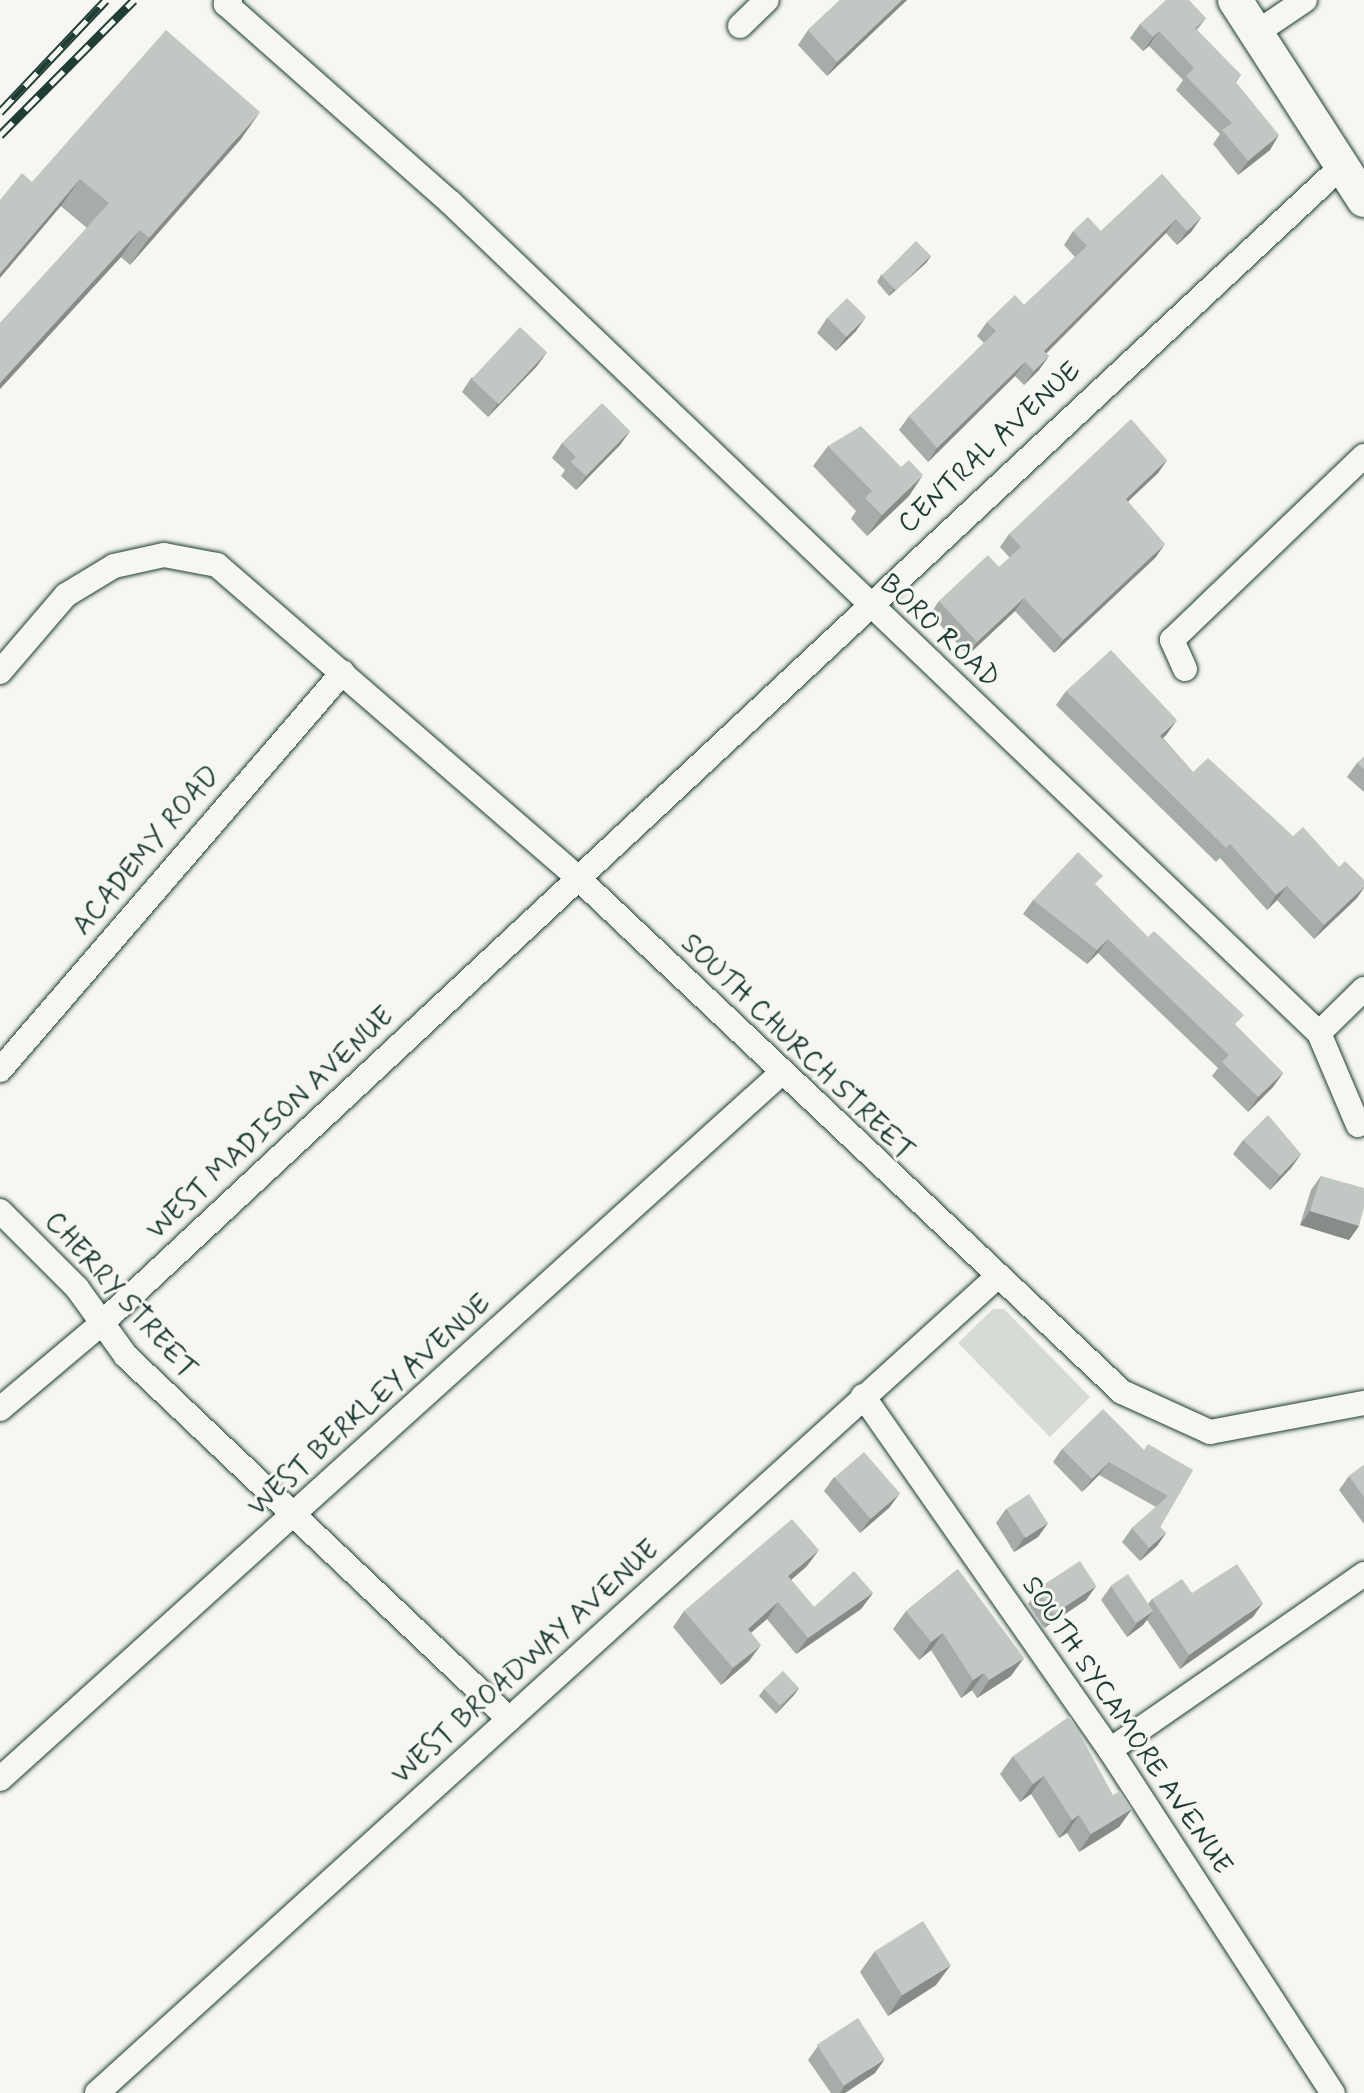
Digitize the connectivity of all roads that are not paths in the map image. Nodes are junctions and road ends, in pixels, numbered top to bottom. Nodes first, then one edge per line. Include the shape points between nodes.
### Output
1 (230, 0) edge
2 (767, 0) edge
3 (1235, 0) edge
4 (1305, 0) edge
5 (740, 26) dead end
6 (1256, 33) junction
7 (1342, 166) junction
8 (1364, 200) edge
9 (1364, 456) edge
10 (865, 604) junction
11 (1185, 669) dead end
12 (0, 672) edge
13 (343, 672) junction
14 (578, 878) junction
15 (1364, 989) edge
16 (1319, 1033) junction
17 (0, 1070) edge
18 (779, 1075) junction
19 (1358, 1125) dead end
20 (0, 1211) edge
21 (997, 1277) junction
22 (102, 1323) junction
23 (863, 1396) junction
24 (1364, 1403) edge
25 (0, 1409) edge
26 (294, 1514) junction
27 (1364, 1574) edge
28 (509, 1719) junction
29 (1110, 1750) junction
30 (0, 1779) edge
31 (97, 2093) edge
32 (1333, 2093) edge

1 - 10 street, BORO ROAD via 226,4 450,202
2 - 5 street
3 - 6 main road
4 - 6 street
6 - 7 main road
7 - 8 main road
7 - 10 street, CENTRAL AVENUE
9 - 11 street via 1172,640
10 - 14 street, CENTRAL AVENUE
10 - 16 street, BORO ROAD
12 - 13 street, SOUTH CHURCH STREET via 66,595 114,566 190,557 240,577
13 - 14 street, SOUTH CHURCH STREET
13 - 17 street, ACADEMY ROAD
14 - 18 street, SOUTH CHURCH STREET
14 - 22 street, WEST MADISON AVENUE
15 - 16 street
16 - 19 street, BORO ROAD
18 - 21 street, SOUTH CHURCH STREET
18 - 26 street, WEST BERKLEY AVENUE
20 - 22 street, CHERRY STREET
21 - 23 street, WEST BROADWAY AVENUE
21 - 24 street, SOUTH CHURCH STREET via 1122,1392 1181,1425 1240,1432
22 - 25 street, WEST MADISON AVENUE
22 - 26 street, CHERRY STREET via 126,1356
23 - 28 street, WEST BROADWAY AVENUE
23 - 29 street, SOUTH SYCAMORE AVENUE
26 - 28 street, CHERRY STREET
26 - 30 street, WEST BERKLEY AVENUE
27 - 29 street
28 - 31 street, WEST BROADWAY AVENUE
29 - 32 street, SOUTH SYCAMORE AVENUE

